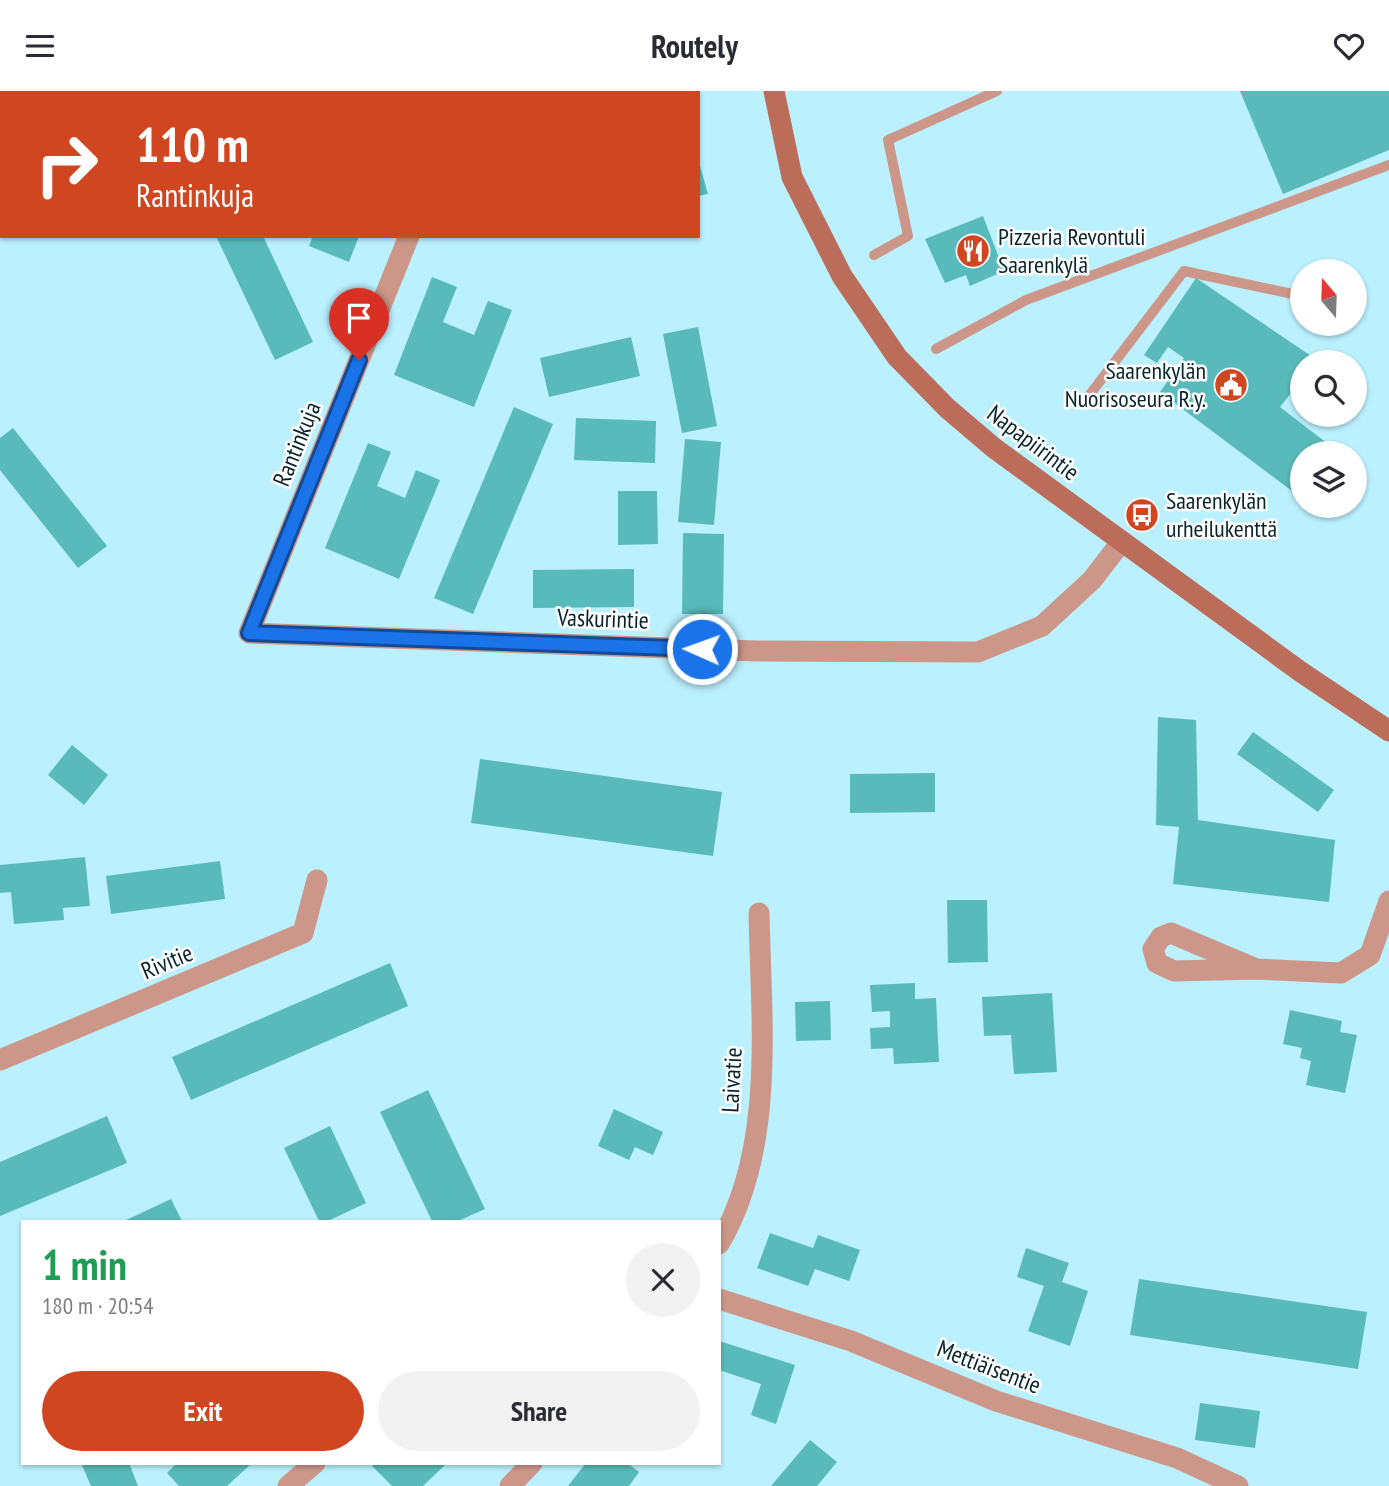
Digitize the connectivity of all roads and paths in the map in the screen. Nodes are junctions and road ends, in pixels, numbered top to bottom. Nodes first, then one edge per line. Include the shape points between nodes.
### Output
1 (774, 91) edge
2 (997, 91) edge
3 (1389, 165) edge
4 (409, 238) edge
5 (874, 255) dead end
6 (1290, 293) edge
7 (936, 349) dead end
8 (1088, 397) dead end
9 (1122, 541) junction
10 (249, 633) joint
11 (1389, 731) edge
12 (317, 880) dead end
13 (1389, 901) edge
14 (759, 913) dead end
15 (1256, 969) dead end
16 (0, 1060) edge
17 (721, 1241) edge
18 (721, 1300) edge
19 (313, 1465) edge
20 (530, 1465) edge
21 (288, 1486) edge
22 (510, 1486) edge
23 (1238, 1486) edge

1 - 9 main road, Napapiirintie via 792,177 842,276 897,357 994,448
2 - 5 lane via 888,140 908,236
3 - 7 lane via 1026,300
4 - 10 street, Rantinkuja
6 - 8 lane via 1184,271
9 - 10 street, Vaskurintie via 1093,580 1042,626 978,652 757,651
9 - 11 main road, Napapiirintie
12 - 16 street, Rivitie via 303,933
13 - 15 street via 1370,955 1341,974
14 - 17 street, Laivatie via 759,1101 751,1163 737,1213
18 - 23 street, Mettiäisentie via 851,1341 996,1401 1177,1458
19 - 21 street
20 - 22 street

